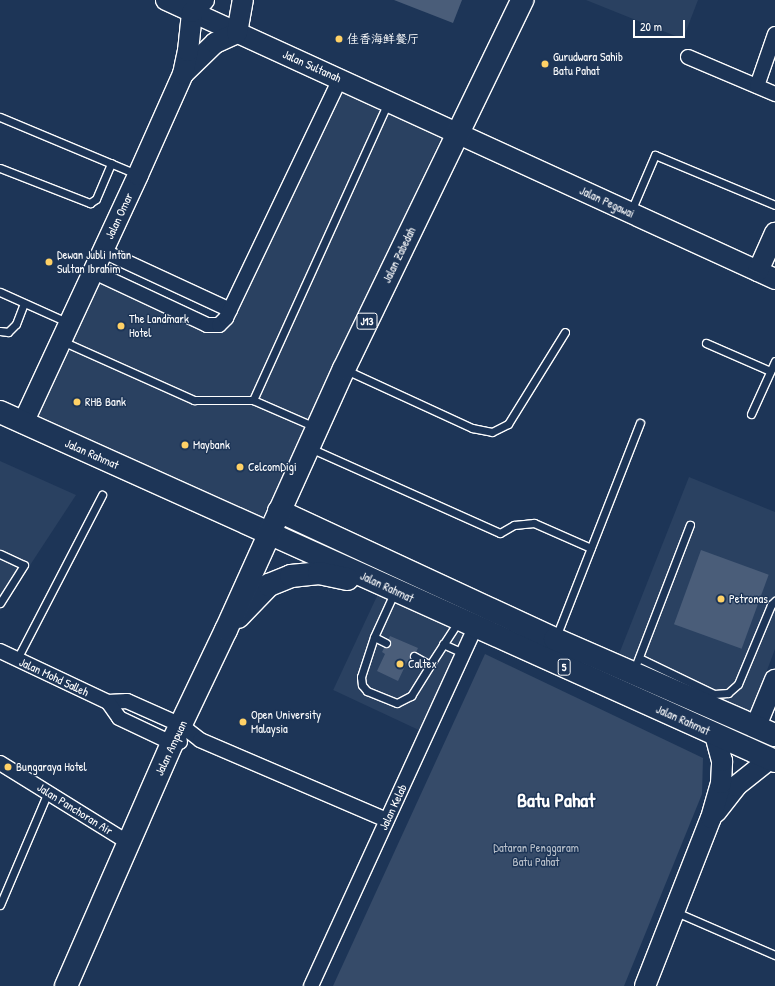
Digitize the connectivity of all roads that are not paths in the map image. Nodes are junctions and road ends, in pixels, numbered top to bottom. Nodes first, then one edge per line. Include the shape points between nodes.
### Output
1 (166, 0) edge
2 (243, 0) edge
3 (522, 0) edge
4 (198, 6) edge
5 (237, 32) junction
6 (775, 34) edge
7 (688, 57) dead end
8 (182, 74) junction
9 (340, 79) junction
10 (757, 86) junction
11 (775, 94) edge
12 (389, 101) junction
13 (0, 117) edge
14 (458, 133) junction
15 (111, 163) junction
16 (0, 168) edge
17 (138, 175) junction
18 (775, 205) edge
19 (630, 213) junction
20 (775, 233) edge
21 (103, 251) junction
22 (94, 272) junction
23 (766, 275) edge
24 (0, 292) edge
25 (24, 302) junction
26 (230, 310) junction
27 (0, 332) edge
28 (66, 332) junction
29 (565, 332) dead end
30 (706, 343) dead end
31 (775, 361) edge
32 (344, 369) junction
33 (770, 371) junction
34 (253, 400) junction
35 (0, 412) edge
36 (751, 414) dead end
37 (23, 422) junction
38 (640, 423) dead end
39 (312, 438) junction
40 (102, 495) dead end
41 (279, 511) junction
42 (690, 525) dead end
43 (269, 534) junction
44 (591, 548) junction
45 (0, 554) edge
46 (395, 590) junction
47 (775, 601) edge
48 (0, 603) edge
49 (467, 624) junction
50 (226, 630) junction
51 (374, 637) junction
52 (555, 639) junction
53 (386, 643) dead end
54 (443, 644) junction
55 (0, 651) edge
56 (463, 653) junction
57 (414, 656) dead end
58 (17, 659) junction
59 (430, 665) junction
60 (636, 665) junction
61 (775, 680) edge
62 (108, 702) junction
63 (766, 730) edge
64 (177, 734) junction
65 (715, 734) junction
66 (200, 740) junction
67 (773, 760) edge
68 (0, 763) edge
69 (48, 791) junction
70 (711, 818) junction
71 (387, 820) junction
72 (130, 843) junction
73 (0, 905) edge
74 (674, 911) junction
75 (775, 955) edge
76 (66, 986) edge
77 (311, 986) edge
78 (645, 986) edge

1 - 4 street, Jalan Sultanah
2 - 5 street
3 - 14 main road, Jalan Zabedah / J13
4 - 5 street, Jalan Sultanah
4 - 8 street
5 - 8 street via 215,43
5 - 9 street, Jalan Sultanah
6 - 10 street
7 - 10 street
8 - 17 street, Jalan Omar
9 - 12 street, Jalan Sultanah
9 - 26 street
10 - 11 street
12 - 14 street, Jalan Sultanah
12 - 34 lane
13 - 15 lane
14 - 19 street, Jalan Pegawai
14 - 32 main road, Jalan Zabedah / J13
15 - 16 lane via 96,199 90,203
15 - 17 lane
17 - 21 street, Jalan Omar
18 - 19 lane via 655,155
19 - 23 street, Jalan Pegawai
20 - 23 street, Jalan Pegawai
21 - 22 street, Jalan Omar
21 - 26 street
22 - 26 street via 207,326 219,325
22 - 28 street, Jalan Omar
24 - 25 lane
25 - 27 lane via 16,324 8,332
25 - 28 lane
28 - 34 lane via 194,400
28 - 37 street, Jalan Omar
29 - 32 lane via 508,424 492,432 472,428
30 - 33 lane
31 - 33 lane
32 - 39 main road, Jalan Zabedah / J13
33 - 36 lane
34 - 39 lane
35 - 37 main road, Jalan Rahmat
37 - 43 main road, Jalan Rahmat
38 - 44 lane
39 - 41 main road, Jalan Zabedah / J13
39 - 44 lane via 500,533 514,525 534,523
40 - 58 lane
41 - 43 main road, Jalan Ampuan / J13
41 - 52 main road, Jalan Rahmat / 5
42 - 60 lane
43 - 46 main road, Jalan Rahmat / 5
43 - 50 main road, Jalan Ampuan
44 - 52 lane
45 - 48 lane via 24,565
46 - 49 main road, Jalan Rahmat / 5
46 - 50 main road via 319,573 291,576 269,585
46 - 51 lane
47 - 60 lane via 738,684 728,692 714,694
49 - 54 lane
49 - 56 street, Jalan Kelab
49 - 65 main road, Jalan Rahmat / 5
50 - 64 main road, Jalan Ampuan
51 - 53 lane
51 - 59 lane via 361,678 362,685 368,691 397,703 411,696
52 - 60 main road, Jalan Rahmat / 5
54 - 56 lane
54 - 59 lane
55 - 58 street, Jalan Mohd Salleh
56 - 71 street, Jalan Kelab
57 - 59 lane
58 - 62 street, Jalan Mohd Salleh
60 - 63 main road, Jalan Rahmat / 5
61 - 63 street
62 - 64 street via 127,701
62 - 64 street via 119,718
64 - 66 street
64 - 66 street
64 - 72 main road, Jalan Ampuan
65 - 67 main road, Jalan Rahmat / 5
65 - 70 street via 722,761 721,783
66 - 71 street
67 - 70 street via 736,786
68 - 69 street, Jalan Panchoran Air
69 - 72 street, Jalan Panchoran Air
69 - 73 lane
70 - 74 street
71 - 77 street, Jalan Kelab
72 - 76 main road, Jalan Ampuan
74 - 75 lane
74 - 78 street

